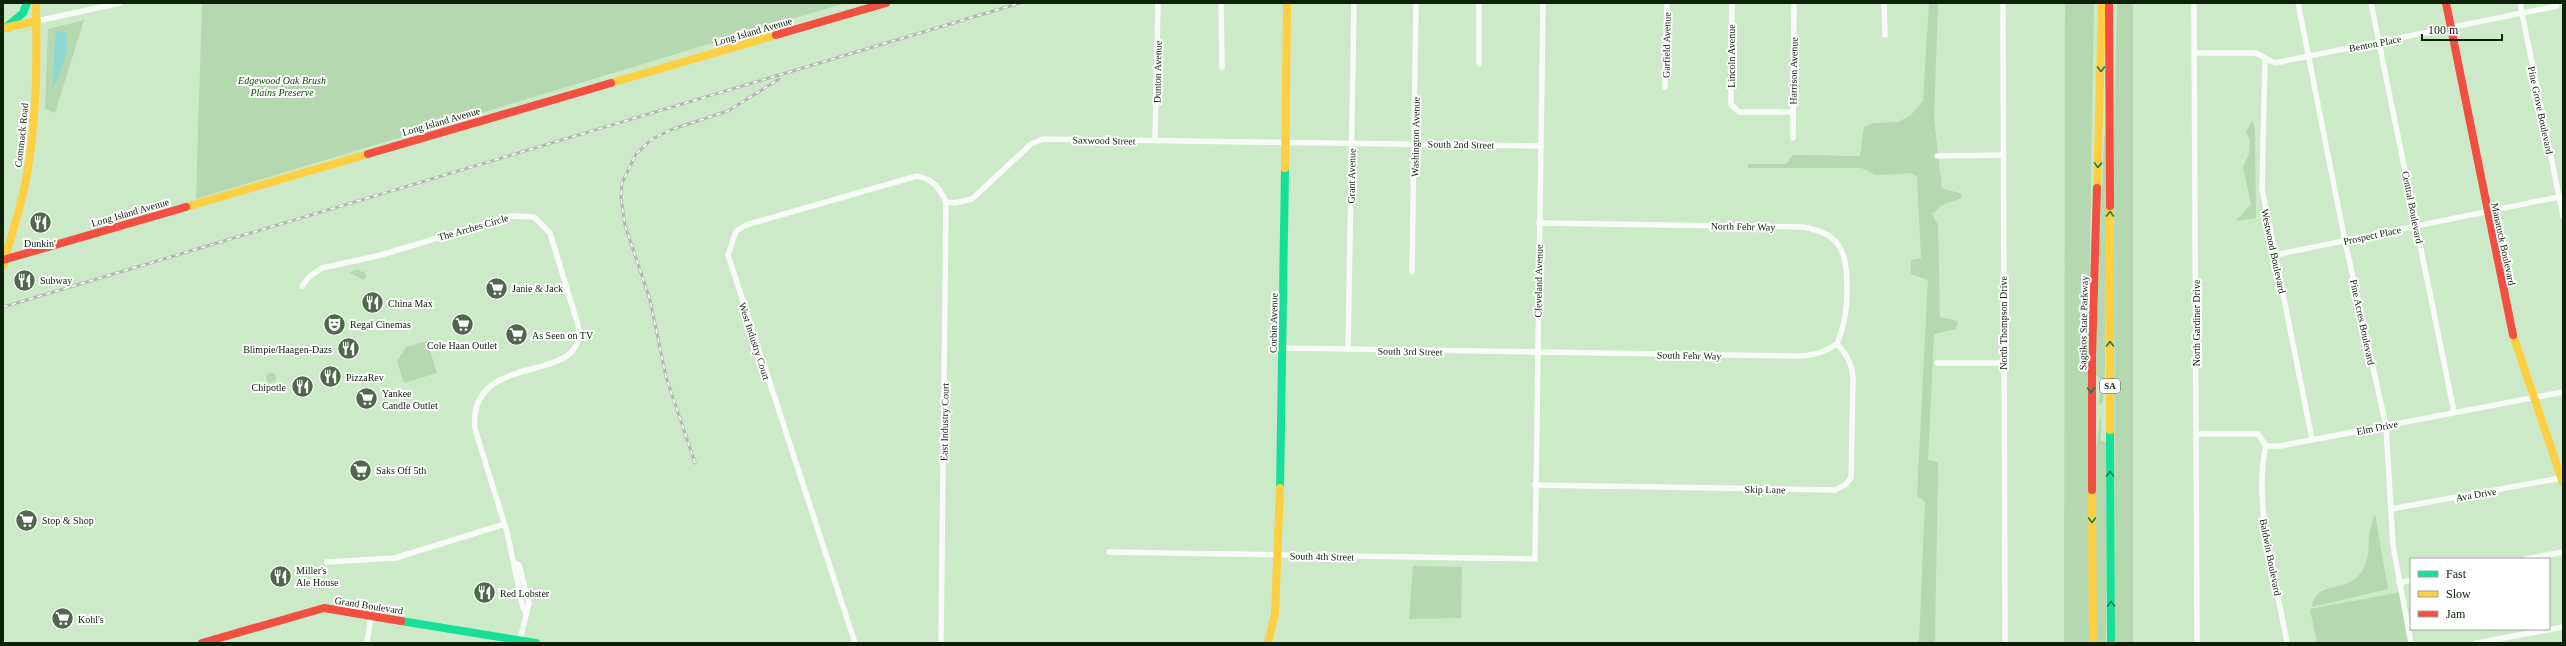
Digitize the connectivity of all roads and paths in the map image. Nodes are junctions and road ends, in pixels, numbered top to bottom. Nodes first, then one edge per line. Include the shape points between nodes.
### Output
1 (27, 3) edge
2 (36, 3) edge
3 (120, 3) edge
4 (886, 3) edge
5 (1158, 3) edge
6 (1221, 3) edge
7 (1287, 3) edge
8 (1354, 3) edge
9 (1416, 3) edge
10 (1479, 3) edge
11 (1543, 3) edge
12 (1667, 3) edge
13 (1732, 3) edge
14 (1794, 3) edge
15 (1884, 3) edge
16 (2003, 3) edge
17 (2099, 3) edge
18 (2102, 3) edge
19 (2109, 3) edge
20 (2194, 3) edge
21 (2298, 3) edge
22 (2371, 3) edge
23 (2446, 3) edge
24 (2520, 3) edge
25 (2557, 6) dead end
26 (2522, 13) junction
27 (36, 21) junction
28 (4, 28) edge
29 (2451, 28) junction
30 (2102, 30) junction
31 (1885, 36) dead end
32 (2379, 42) junction
33 (2195, 53) junction
34 (2308, 57) junction
35 (2265, 60) junction
36 (1479, 64) dead end
37 (1222, 67) dead end
38 (1665, 87) dead end
39 (1792, 112) junction
40 (1792, 138) dead end
41 (1155, 140) junction
42 (1286, 142) junction
43 (1352, 143) junction
44 (1415, 144) junction
45 (1541, 146) junction
46 (2002, 155) junction
47 (1937, 156) dead end
48 (2561, 197) edge
49 (946, 202) junction
50 (2487, 212) junction
51 (2563, 216) edge
52 (1539, 223) junction
53 (2417, 226) junction
54 (2345, 241) junction
55 (2275, 255) junction
56 (4, 262) edge
57 (1412, 272) dead end
58 (302, 286) dead end
59 (1837, 344) junction
60 (1282, 348) junction
61 (1348, 349) junction
62 (1537, 353) junction
63 (1937, 363) dead end
64 (2003, 363) junction
65 (2563, 392) edge
66 (2533, 397) junction
67 (2454, 412) junction
68 (2386, 426) junction
69 (2196, 434) junction
70 (2312, 439) junction
71 (2266, 446) junction
72 (2562, 481) edge
73 (1535, 486) junction
74 (2391, 509) junction
75 (505, 524) junction
76 (1109, 552) dead end
77 (2563, 552) edge
78 (1279, 555) junction
79 (2531, 558) edge
80 (1535, 559) joint
81 (327, 562) dead end
82 (2410, 580) edge
83 (2399, 582) junction
84 (371, 616) junction
85 (2563, 627) edge
86 (2550, 629) edge
87 (2547, 630) edge
88 (520, 640) junction
89 (215, 641) edge
90 (202, 643) edge
91 (367, 643) edge
92 (536, 643) edge
93 (855, 643) edge
94 (941, 643) edge
95 (1268, 643) edge
96 (2005, 643) edge
97 (2093, 643) edge
98 (2111, 643) edge
99 (2197, 643) edge
100 (2287, 643) edge
101 (2411, 643) edge
102 (2476, 643) edge

1 - 28 main road via 22,13
2 - 27 main road, Commack Road
3 - 27 street
4 - 56 main road, Long Island Avenue
5 - 41 street, Dunton Avenue
6 - 37 street
7 - 42 main road, Corbin Avenue
8 - 43 street, Grant Avenue
9 - 44 street, Washington Avenue
10 - 36 street
11 - 45 street, Cleveland Avenue
12 - 38 street, Garfield Avenue
13 - 39 street, Lincoln Avenue via 1731,104 1739,112
14 - 39 street, Harrison Avenue
15 - 31 street
16 - 46 street, North Thompson Drive
17 - 30 main road
18 - 30 main road, Sagtikos State Parkway / SA
98 -> 19 main road, SA
20 - 33 street, North Gardiner Drive
21 - 34 street, Pine Acres Boulevard
22 - 32 street, Central Boulevard
23 - 29 main road, Manatuck Boulevard
24 - 26 street, Pine Grove Boulevard
25 - 26 street, Benton Place
26 - 29 street, Benton Place
26 - 48 street, Pine Grove Boulevard
27 - 28 main road
27 - 56 main road, Commack Road via 36,85 31,148 20,205
29 - 32 street, Benton Place
29 - 50 main road, Manatuck Boulevard
30 -> 97 main road, Sagtikos State Parkway / SA via 2092,342
32 - 34 street, Benton Place
32 - 53 street, Central Boulevard
33 - 35 street, Benton Place via 2256,53
33 - 69 street, North Gardiner Drive
34 - 35 street, Benton Place via 2275,63
34 - 54 street, Pine Acres Boulevard
35 - 55 street, Westwood Boulevard via 2262,188
39 - 40 street, Harrison Avenue
41 - 42 street, Saxwood Street
41 - 49 street, Saxwood Street via 1043,139 1031,144 972,199 955,203
42 - 43 street, South 2nd Street
42 - 60 main road, Corbin Avenue
43 - 44 street, South 2nd Street
43 - 61 street, Grant Avenue
44 - 45 street, South 2nd Street
44 - 57 street, Washington Avenue
45 - 52 street, Cleveland Avenue
46 - 47 street
46 - 64 street, North Thompson Drive
48 - 50 street, Prospect Place
48 - 51 street, Pine Grove Boulevard
49 - 93 street, West Industry Court via 930,178 904,178 746,225 736,231 728,255
49 - 94 street, East Industry Court
50 - 53 street, Prospect Place
50 - 66 main road, Manatuck Boulevard via 2514,341
52 - 59 street, North Fehr Way via 1803,227 1826,232 1840,246 1847,267 1847,313
52 - 62 street, Cleveland Avenue
53 - 54 street, Prospect Place
53 - 67 street, Central Boulevard
54 - 55 street, Prospect Place
54 - 68 street, Pine Acres Boulevard
55 - 70 street, Westwood Boulevard
58 - 75 street, The Arches Circle via 309,277 322,268 380,255 511,216 534,218 543,224 550,233 580,333 578,344 566,357 498,379 489,386 477,404 474,416 475,429
59 - 62 street, South Fehr Way via 1811,356
59 - 73 street, Skip Lane via 1848,356 1853,378 1851,478 1835,490
60 - 61 street, South 3rd Street
60 - 78 main road, Corbin Avenue
61 - 62 street, South 3rd Street
62 - 73 street, Cleveland Avenue
63 - 64 street
64 - 96 street, North Thompson Drive
65 - 66 street, Elm Drive
66 - 67 street, Elm Drive
66 - 72 main road, Manatuck Boulevard
67 - 68 street, Elm Drive
68 - 70 street, Elm Drive
68 - 74 street, Pine Acres Boulevard
69 - 71 street via 2258,434
69 - 99 street, North Gardiner Drive
70 - 71 street, Elm Drive via 2280,446
71 - 100 street, Baldwin Boulevard via 2262,518
72 - 74 street, Ava Drive
73 - 80 street, Cleveland Avenue
74 - 83 street, Pine Acres Boulevard via 2393,546
75 - 81 street via 394,558
75 - 88 street, The Arches Circle via 515,563 519,565 528,598 529,608
76 - 78 street, South 4th Street
77 - 79 street
78 - 80 street, South 4th Street
78 - 95 main road, Corbin Avenue via 1275,614
82 - 83 street
83 - 101 street, Pine Acres Boulevard
84 - 88 main road, Grand Boulevard
84 - 89 main road, Grand Boulevard via 324,608
84 - 91 street
85 - 86 street
87 - 102 street
88 - 92 main road, Grand Boulevard
89 - 90 main road, Grand Boulevard

